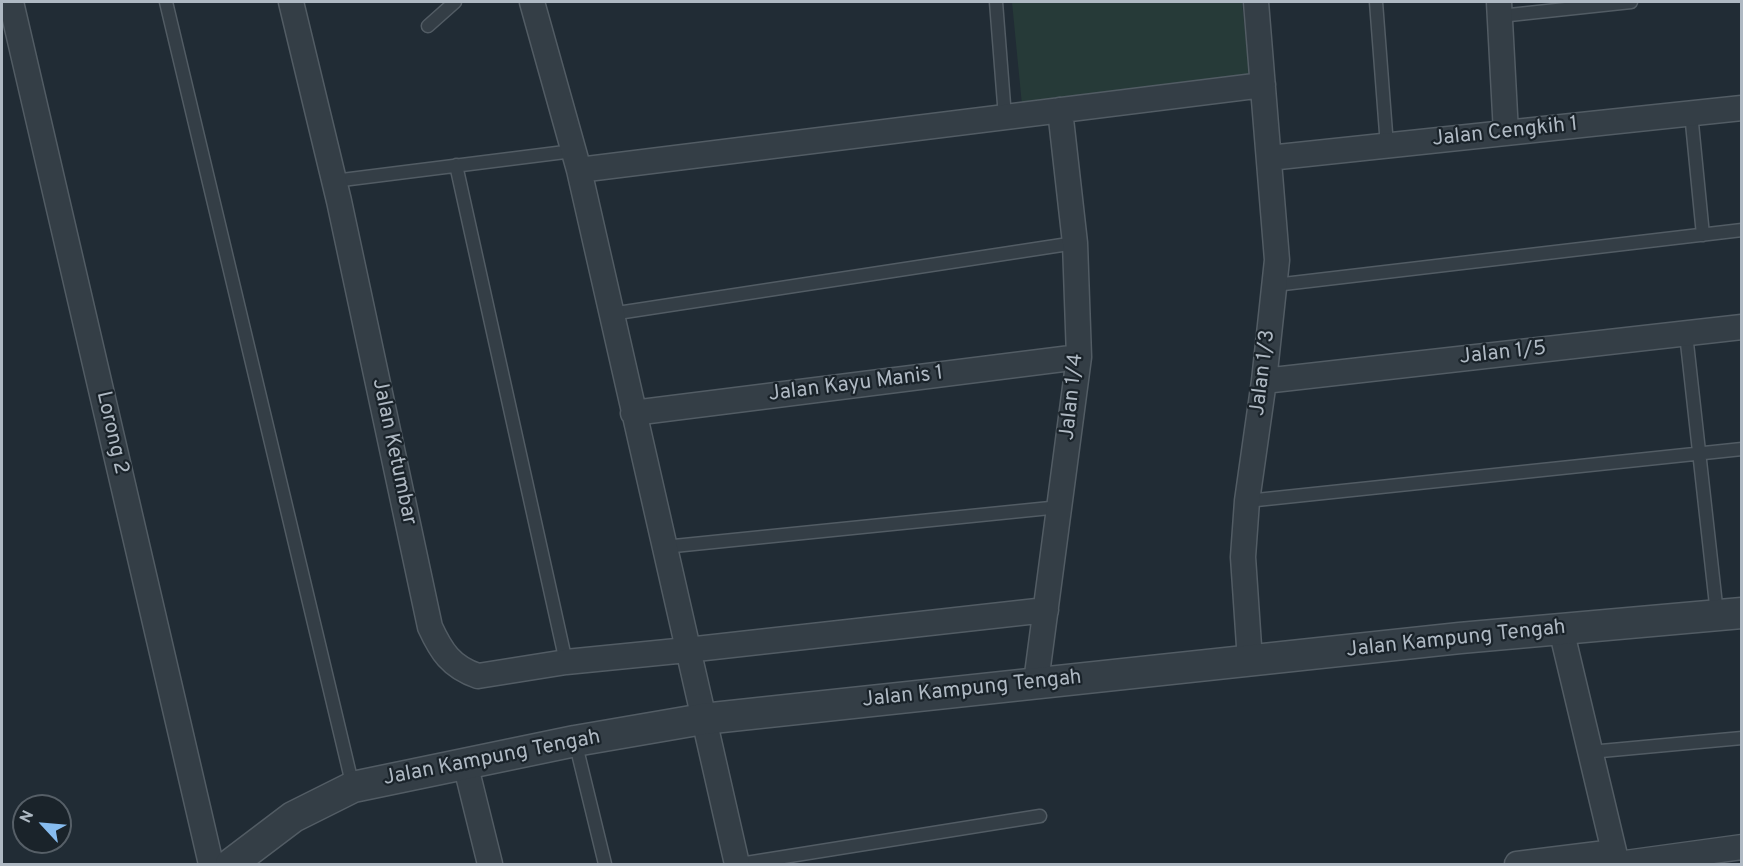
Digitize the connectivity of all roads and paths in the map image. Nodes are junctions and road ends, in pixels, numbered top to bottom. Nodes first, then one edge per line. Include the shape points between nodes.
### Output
1 (11, 2) edge
2 (166, 2) edge
3 (291, 2) edge
4 (455, 2) edge
5 (532, 2) edge
6 (996, 2) edge
7 (1256, 2) edge
8 (1376, 2) edge
9 (1631, 2) edge
10 (1499, 9) edge
11 (428, 26) dead end
12 (1263, 85) junction
13 (1742, 108) edge
14 (1060, 110) junction
15 (1691, 113) junction
16 (1005, 117) junction
17 (1506, 133) junction
18 (1387, 146) junction
19 (1269, 158) junction
20 (576, 161) junction
21 (456, 165) junction
22 (334, 180) junction
23 (1742, 230) edge
24 (1702, 235) junction
25 (1076, 243) junction
26 (1275, 285) junction
27 (611, 314) junction
28 (1742, 327) edge
29 (1686, 334) junction
30 (1079, 357) junction
31 (1264, 381) junction
32 (633, 413) junction
33 (1742, 449) edge
34 (1700, 453) junction
35 (1247, 501) junction
36 (1060, 507) junction
37 (664, 547) junction
38 (1046, 610) junction
39 (1729, 614) edge
40 (1561, 629) junction
41 (687, 650) junction
42 (1250, 661) junction
43 (566, 662) junction
44 (1036, 682) junction
45 (703, 719) junction
46 (1742, 738) edge
47 (575, 741) junction
48 (1590, 752) junction
49 (465, 763) junction
50 (353, 787) junction
51 (1040, 816) dead end
52 (1742, 847) edge
53 (1617, 860) edge
54 (211, 864) edge
55 (231, 864) edge
56 (490, 864) edge
57 (604, 864) edge
58 (739, 864) edge
59 (1517, 864) edge

1 - 54 street, Lorong 2
2 - 50 lane
3 - 22 street, Jalan Ketumbar
4 - 11 lane
5 - 20 street
6 - 16 lane
7 - 12 street, Jalan 1/3
8 - 18 lane
9 - 10 lane
10 - 17 street
12 - 14 street
12 - 19 street, Jalan 1/3
13 - 15 street, Jalan Cengkih 1
14 - 16 street
14 - 25 street, Jalan 1/4
15 - 17 street, Jalan Cengkih 1
15 - 24 lane
16 - 20 street
17 - 18 street, Jalan Cengkih 1
18 - 19 street, Jalan Cengkih 1
19 - 26 street, Jalan 1/3 via 1277,260
20 - 21 lane
20 - 27 street
21 - 22 lane
21 - 43 lane
22 - 43 street, Jalan Ketumbar via 430,627 440,650 466,672 478,676
23 - 24 lane
24 - 26 lane
25 - 27 lane
25 - 30 street, Jalan 1/4
26 - 31 street, Jalan 1/3
27 - 32 street
28 - 29 street, Jalan 1/5
29 - 31 street, Jalan 1/5
29 - 34 lane
30 - 32 street, Jalan Kayu Manis 1
30 - 36 street, Jalan 1/4
31 - 35 street, Jalan 1/3
32 - 37 street
33 - 34 lane
34 - 35 lane
34 - 39 lane
35 - 42 street, Jalan 1/3 via 1243,557
36 - 37 lane
36 - 38 street, Jalan 1/4
37 - 41 street
38 - 41 street, Jalan Ketumbar
38 - 44 street, Jalan 1/4
39 - 40 street, Jalan Kampung Tengah
40 - 42 street, Jalan Kampung Tengah
40 - 48 street
41 - 43 street, Jalan Ketumbar
41 - 45 street
42 - 44 street, Jalan Kampung Tengah
44 - 45 street, Jalan Kampung Tengah
45 - 47 street, Jalan Kampung Tengah
45 - 58 street
46 - 48 lane
47 - 49 street, Jalan Kampung Tengah
47 - 57 lane
48 - 53 street
49 - 50 street, Jalan Kampung Tengah
49 - 56 street
50 - 55 street, Jalan Kampung Tengah via 292,817
51 - 58 lane
52 - 53 street
53 - 59 street

